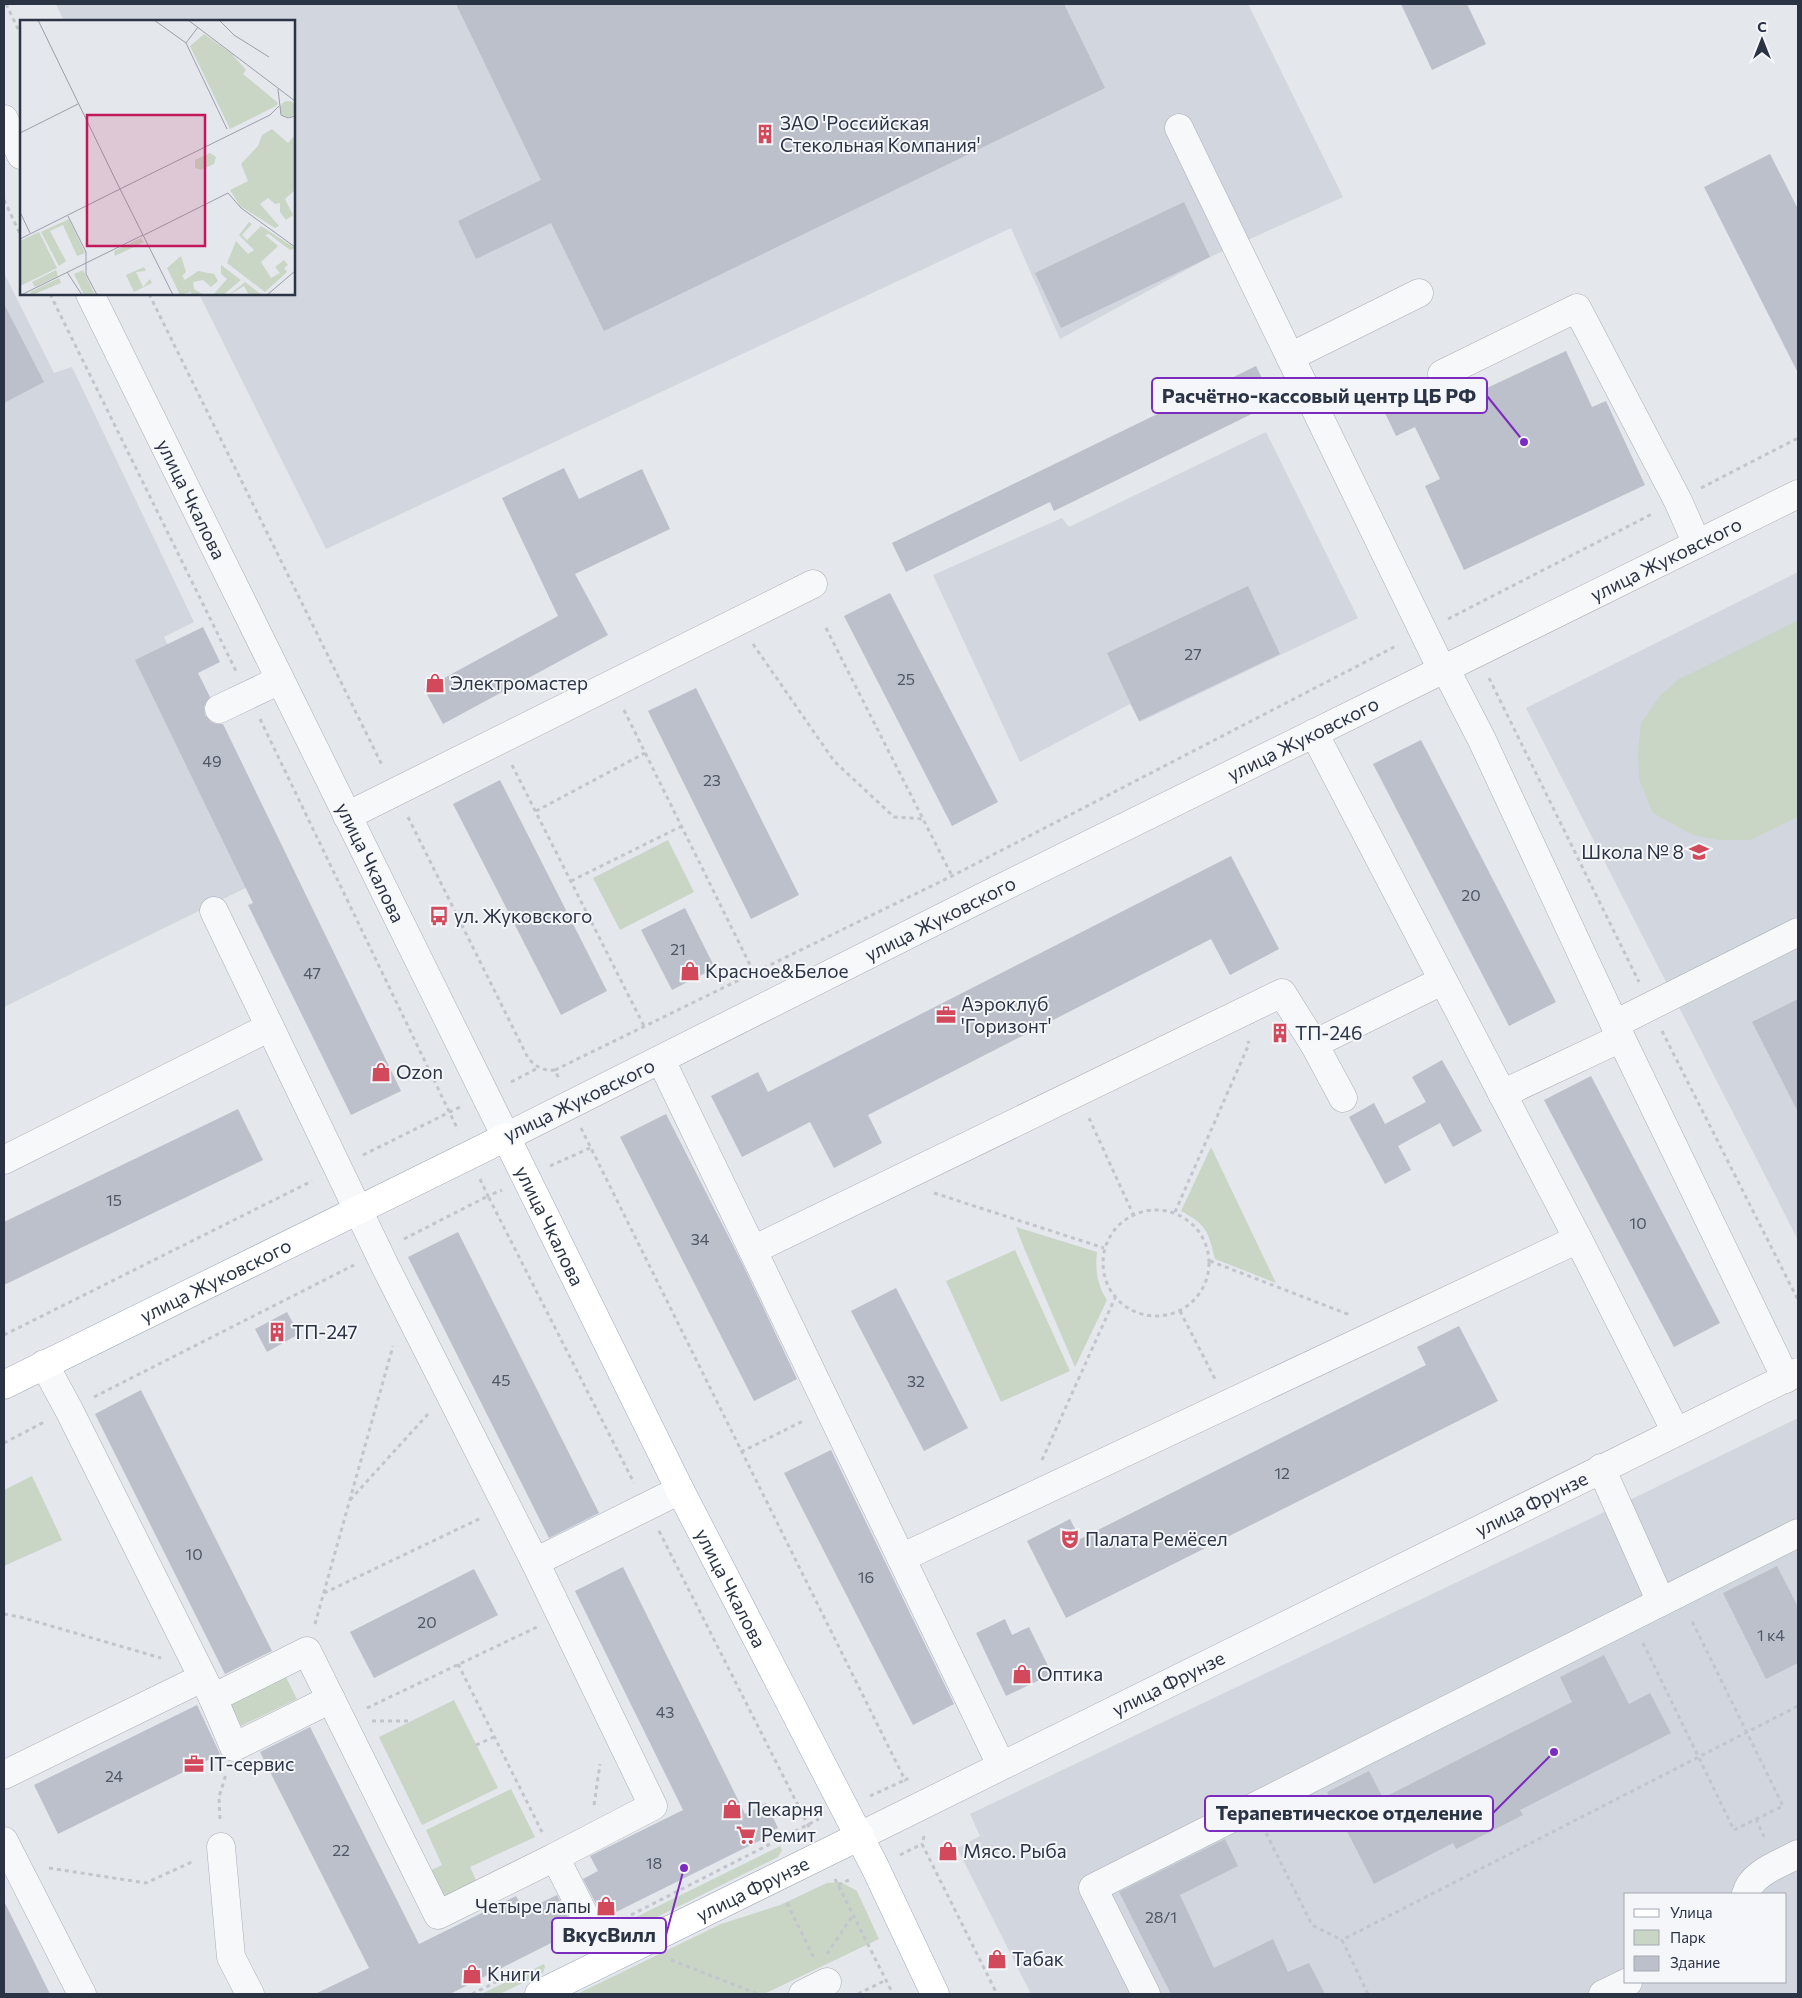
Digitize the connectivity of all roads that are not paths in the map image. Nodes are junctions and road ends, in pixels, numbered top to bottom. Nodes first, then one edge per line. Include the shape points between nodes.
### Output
1 (4, 119) edge
2 (1179, 128) dead end
3 (20, 153) edge
4 (1419, 294) dead end
5 (90, 295) edge
6 (1290, 357) junction
7 (1442, 374) dead end
8 (1798, 494) edge
9 (1697, 544) junction
10 (813, 584) dead end
11 (1444, 669) junction
12 (280, 680) junction
13 (219, 709) dead end
14 (1314, 734) junction
15 (347, 816) junction
16 (214, 911) dead end
17 (1798, 932) edge
18 (1442, 981) junction
19 (270, 1027) junction
20 (1618, 1031) junction
21 (1314, 1044) junction
22 (662, 1060) junction
23 (1502, 1094) junction
24 (1343, 1098) dead end
25 (506, 1137) junction
26 (4, 1160) edge
27 (359, 1209) junction
28 (1578, 1238) junction
29 (753, 1250) junction
30 (44, 1364) junction
31 (1792, 1376) edge
32 (4, 1384) edge
33 (1676, 1432) junction
34 (1601, 1468) junction
35 (680, 1490) junction
36 (1798, 1533) edge
37 (901, 1558) junction
38 (534, 1562) junction
39 (1670, 1598) junction
40 (204, 1681) junction
41 (336, 1710) junction
42 (1001, 1765) junction
43 (4, 1775) edge
44 (860, 1836) junction
45 (221, 1848) road end
46 (9, 1852) edge
47 (1798, 1854) edge
48 (555, 1857) junction
49 (1746, 1893) edge
50 (607, 1960) junction
51 (1626, 1983) edge
52 (82, 1994) edge
53 (250, 1994) edge
54 (538, 1994) edge
55 (935, 1994) edge
56 (1146, 1994) edge
57 (1603, 1994) edge

1 - 3 street
2 - 6 street
4 - 6 street
5 - 12 street, улица Чкалова
6 - 11 street
7 - 9 street via 1577,308 1678,501
8 - 9 street, улица Жуковского
9 - 11 street, улица Жуковского
10 - 15 street
11 - 14 street, улица Жуковского
11 - 20 street via 1482,740
12 - 13 street
12 - 15 street, улица Чкалова
14 - 18 street
14 - 22 street, улица Жуковского
15 - 25 street, улица Чкалова
16 - 19 street
17 - 20 street
18 - 21 street
18 - 23 street
19 - 26 street
19 - 27 street
20 - 23 street
20 - 31 street
21 - 24 street
21 - 29 street via 1282,993
22 - 25 street, улица Жуковского
22 - 29 street
23 - 28 street
25 - 27 main road, улица Жуковского
25 - 35 main road, улица Чкалова
27 - 30 main road, улица Жуковского
27 - 38 street
28 - 33 street
28 - 37 street
29 - 37 street
30 - 32 main road, улица Жуковского
30 - 40 street
31 - 33 street, улица Фрунзе
33 - 34 street, улица Фрунзе
34 - 39 street
34 - 42 street, улица Фрунзе
35 - 38 street
35 - 44 main road, улица Чкалова
36 - 39 street
37 - 42 street
38 - 48 street via 653,1806
39 - 56 street via 1093,1888
40 - 41 street via 307,1651
40 - 41 street via 234,1747
40 - 43 street
41 - 48 street via 438,1915
42 - 44 street, улица Фрунзе
44 - 50 main road, улица Фрунзе
44 - 55 main road, улица Чкалова
45 - 53 street via 231,1956
46 - 52 street
47 - 49 street via 1759,1875 1748,1884
48 - 50 street
50 - 54 main road, улица Фрунзе
51 - 57 street

